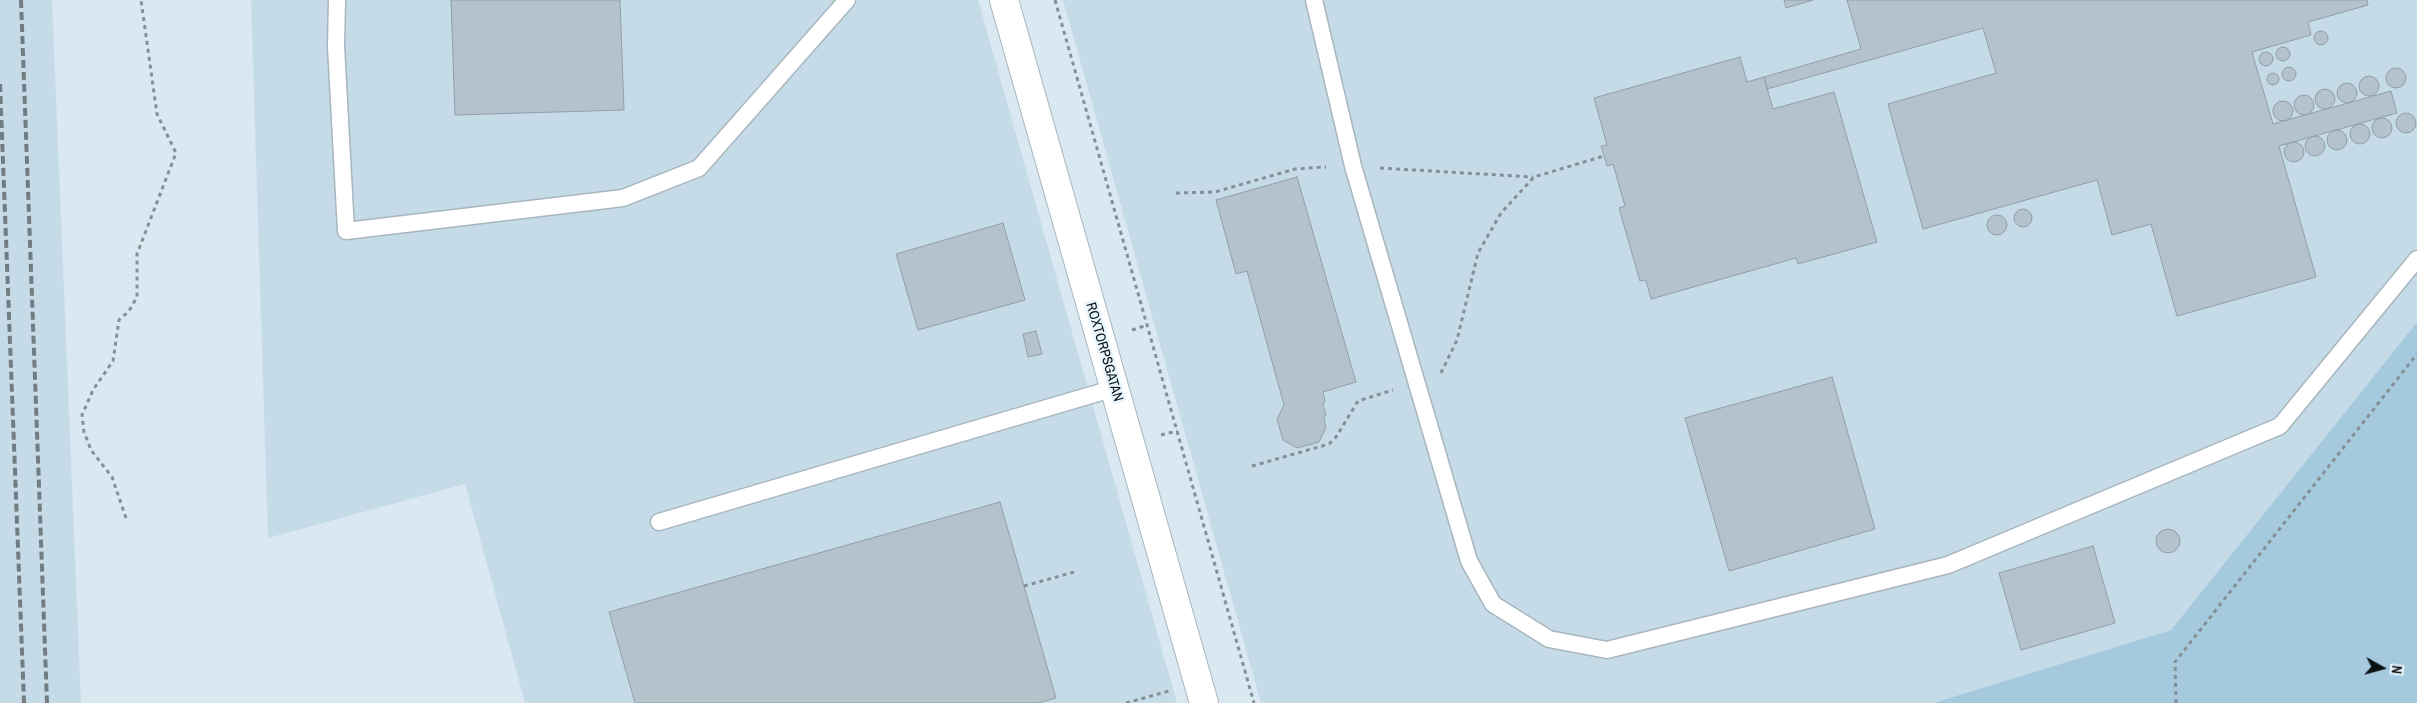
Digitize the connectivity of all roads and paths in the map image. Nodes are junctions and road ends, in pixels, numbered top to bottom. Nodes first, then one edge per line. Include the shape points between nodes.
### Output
1 (141, 0) edge
2 (337, 0) edge
3 (847, 0) edge
4 (1004, 0) edge
5 (1055, 0) edge
6 (1314, 0) edge
7 (1604, 156) dead end
8 (2417, 259) edge
9 (1147, 325) junction
10 (1132, 330) dead end
11 (2417, 354) edge
12 (1417, 383) junction
13 (1115, 388) junction
14 (1177, 431) junction
15 (1161, 435) dead end
16 (1252, 466) dead end
17 (126, 518) dead end
18 (659, 522) dead end
19 (1078, 571) dead end
20 (1024, 586) dead end
21 (1170, 691) dead end
22 (1126, 703) edge
23 (1204, 703) edge
24 (1254, 703) edge
25 (2176, 703) edge

1 - 17 path via 157,114 176,153 137,254 137,297 119,320 112,361 93,390 82,416 91,450 112,477
2 - 3 lane via 336,46 346,231 623,198 699,168
4 - 13 street, ROXTORPSGATAN
5 - 9 path
6 - 12 lane via 1353,166
7 - 12 path via 1534,177 1501,213 1478,253 1457,340 1440,374
8 - 12 lane via 2280,426 1948,565 1607,650 1549,639 1493,604 1469,561
9 - 10 path
9 - 14 path
11 - 25 path via 2175,662
12 - 16 path via 1358,401 1329,444
13 - 18 lane
13 - 23 street, ROXTORPSGATAN
14 - 15 path
14 - 24 path
19 - 20 path
21 - 22 path

